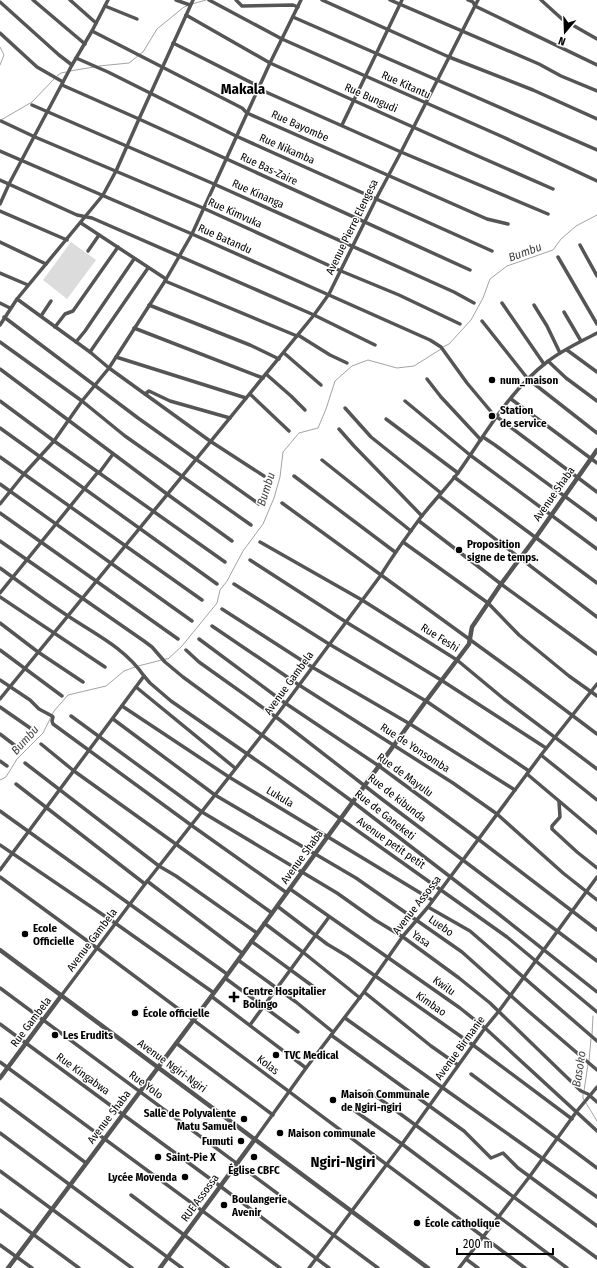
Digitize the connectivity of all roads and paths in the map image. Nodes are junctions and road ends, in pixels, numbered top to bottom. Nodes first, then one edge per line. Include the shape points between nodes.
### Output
1 (33, 0) edge
2 (70, 0) edge
3 (107, 0) edge
4 (176, 0) edge
5 (192, 0) edge
6 (209, 0) edge
7 (236, 0) edge
8 (301, 0) edge
9 (322, 0) edge
10 (390, 0) edge
11 (402, 0) edge
12 (468, 0) edge
13 (478, 0) edge
14 (541, 0) edge
15 (0, 2) edge
16 (400, 4) junction
17 (190, 5) junction
18 (105, 6) junction
19 (475, 6) junction
20 (298, 7) junction
21 (186, 15) junction
22 (293, 17) junction
23 (137, 18) dead end
24 (96, 23) junction
25 (388, 29) junction
26 (92, 31) junction
27 (462, 31) junction
28 (0, 33) edge
29 (282, 39) junction
30 (597, 39) edge
31 (173, 43) junction
32 (85, 44) junction
33 (378, 53) junction
34 (449, 57) junction
35 (76, 58) junction
36 (270, 62) junction
37 (72, 65) junction
38 (597, 65) edge
39 (163, 68) junction
40 (366, 77) junction
41 (438, 80) junction
42 (62, 83) junction
43 (259, 88) junction
44 (597, 91) edge
45 (151, 93) junction
46 (354, 100) junction
47 (426, 104) junction
48 (32, 105) dead end
49 (48, 112) junction
50 (247, 113) junction
51 (138, 119) junction
52 (597, 119) edge
53 (1, 121) dead end
54 (342, 125) junction
55 (413, 127) junction
56 (236, 136) junction
57 (35, 137) junction
58 (126, 146) junction
59 (0, 150) edge
60 (597, 150) edge
61 (401, 152) junction
62 (225, 159) junction
63 (22, 160) junction
64 (116, 171) junction
65 (389, 175) junction
66 (0, 180) edge
67 (597, 182) edge
68 (9, 184) junction
69 (214, 184) junction
70 (553, 189) dead end
71 (103, 195) junction
72 (376, 199) junction
73 (0, 204) edge
74 (203, 208) junction
75 (0, 211) edge
76 (548, 214) dead end
77 (86, 217) junction
78 (80, 223) junction
79 (364, 223) junction
80 (508, 224) dead end
81 (192, 234) junction
82 (99, 235) junction
83 (67, 240) junction
84 (0, 242) edge
85 (580, 245) dead end
86 (353, 246) junction
87 (118, 247) junction
88 (88, 251) dead end
89 (492, 251) dead end
90 (179, 256) junction
91 (558, 257) dead end
92 (134, 259) junction
93 (46, 264) junction
94 (148, 268) junction
95 (470, 270) dead end
96 (341, 271) junction
97 (0, 273) edge
98 (597, 276) edge
99 (165, 280) junction
100 (28, 285) junction
101 (329, 294) junction
102 (17, 299) junction
103 (51, 301) dead end
104 (0, 303) edge
105 (474, 303) dead end
106 (502, 303) dead end
107 (150, 305) junction
108 (534, 305) dead end
109 (10, 308) junction
110 (564, 312) dead end
111 (314, 315) junction
112 (4, 316) junction
113 (41, 316) junction
114 (482, 321) dead end
115 (460, 324) dead end
116 (597, 324) edge
117 (0, 325) edge
118 (56, 327) junction
119 (134, 328) junction
120 (597, 333) edge
121 (298, 336) junction
122 (581, 341) junction
123 (0, 342) edge
124 (76, 342) junction
125 (375, 345) dead end
126 (567, 350) junction
127 (90, 352) junction
128 (284, 353) junction
129 (560, 353) junction
130 (116, 357) junction
131 (279, 359) junction
132 (548, 361) junction
133 (347, 363) dead end
134 (544, 364) junction
135 (109, 368) junction
136 (0, 370) edge
137 (597, 372) edge
138 (265, 376) junction
139 (528, 379) junction
140 (427, 380) dead end
141 (96, 385) junction
142 (321, 385) dead end
143 (145, 394) junction
144 (250, 394) junction
145 (246, 398) junction
146 (511, 399) junction
147 (0, 401) edge
148 (82, 401) junction
149 (406, 401) dead end
150 (597, 401) edge
151 (345, 408) dead end
152 (305, 410) dead end
153 (497, 417) junction
154 (230, 418) junction
155 (386, 419) dead end
156 (68, 420) junction
157 (0, 428) edge
158 (339, 429) dead end
159 (289, 431) dead end
160 (597, 433) edge
161 (482, 439) junction
162 (54, 440) junction
163 (210, 441) junction
164 (597, 450) edge
165 (113, 454) junction
166 (470, 455) junction
167 (40, 456) junction
168 (0, 457) edge
169 (591, 458) junction
170 (196, 460) junction
171 (322, 460) dead end
172 (597, 463) edge
173 (98, 472) junction
174 (458, 473) junction
175 (24, 474) junction
176 (264, 476) dead end
177 (294, 476) dead end
178 (454, 477) junction
179 (578, 477) junction
180 (182, 478) junction
181 (0, 484) edge
182 (84, 489) junction
183 (10, 492) junction
184 (597, 492) edge
185 (167, 494) junction
186 (440, 495) junction
187 (565, 496) junction
188 (282, 502) dead end
189 (0, 504) edge
190 (259, 504) dead end
191 (69, 507) junction
192 (154, 512) junction
193 (0, 513) edge
194 (551, 515) junction
195 (422, 516) junction
196 (597, 520) edge
197 (418, 521) junction
198 (56, 524) junction
199 (251, 525) dead end
200 (139, 529) junction
201 (411, 531) junction
202 (536, 537) junction
203 (0, 541) edge
204 (232, 541) dead end
205 (42, 542) junction
206 (260, 542) dead end
207 (403, 542) junction
208 (124, 546) junction
209 (597, 549) edge
210 (395, 552) junction
211 (520, 559) junction
212 (27, 560) junction
213 (250, 560) dead end
214 (225, 562) dead end
215 (110, 564) junction
216 (0, 568) edge
217 (381, 575) junction
218 (13, 577) junction
219 (96, 581) junction
220 (597, 583) edge
221 (217, 584) dead end
222 (234, 584) dead end
223 (501, 584) junction
224 (0, 593) edge
225 (0, 596) edge
226 (82, 598) junction
227 (202, 600) dead end
228 (362, 600) junction
229 (488, 603) junction
230 (222, 609) dead end
231 (67, 615) junction
232 (597, 617) edge
233 (192, 622) dead end
234 (346, 622) junction
235 (0, 624) edge
236 (212, 626) dead end
237 (53, 634) junction
238 (178, 639) dead end
239 (199, 639) dead end
240 (470, 640) junction
241 (329, 644) junction
242 (0, 650) edge
243 (186, 650) dead end
244 (38, 652) junction
245 (597, 654) edge
246 (457, 660) junction
247 (105, 667) dead end
248 (312, 667) junction
249 (24, 668) junction
250 (144, 676) junction
251 (0, 680) edge
252 (441, 680) junction
253 (83, 682) dead end
254 (597, 684) edge
255 (298, 685) junction
256 (10, 687) junction
257 (136, 687) junction
258 (591, 692) junction
259 (62, 696) dead end
260 (597, 696) edge
261 (0, 698) edge
262 (426, 701) junction
263 (285, 703) junction
264 (122, 706) junction
265 (0, 707) edge
266 (71, 716) dead end
267 (276, 716) junction
268 (573, 716) junction
269 (113, 719) junction
270 (410, 724) junction
271 (33, 730) dead end
272 (0, 734) edge
273 (597, 734) edge
274 (262, 735) junction
275 (100, 736) junction
276 (556, 737) junction
277 (40, 744) dead end
278 (394, 745) junction
279 (17, 747) dead end
280 (546, 748) junction
281 (90, 750) junction
282 (247, 754) junction
283 (541, 755) junction
284 (0, 761) edge
285 (25, 763) dead end
286 (7, 766) dead end
287 (379, 766) junction
288 (235, 768) junction
289 (597, 769) edge
290 (74, 771) junction
291 (528, 772) junction
292 (229, 777) junction
293 (16, 784) dead end
294 (366, 785) junction
295 (60, 790) junction
296 (515, 790) junction
297 (215, 795) junction
298 (597, 800) edge
299 (353, 802) junction
300 (559, 802) junction
301 (47, 807) junction
302 (0, 811) edge
303 (202, 812) junction
304 (497, 814) junction
305 (341, 819) junction
306 (191, 825) junction
307 (28, 831) junction
308 (597, 833) edge
309 (328, 836) junction
310 (478, 839) junction
311 (175, 844) junction
312 (0, 845) edge
313 (12, 853) junction
314 (315, 854) junction
315 (464, 860) junction
316 (159, 866) junction
317 (597, 868) edge
318 (0, 870) edge
319 (302, 872) junction
320 (0, 877) edge
321 (450, 877) junction
322 (597, 877) edge
323 (146, 883) junction
324 (441, 889) junction
325 (288, 891) junction
326 (586, 892) junction
327 (432, 900) junction
328 (597, 900) edge
329 (129, 905) junction
330 (277, 906) junction
331 (428, 907) junction
332 (572, 910) junction
333 (272, 913) junction
334 (330, 917) junction
335 (416, 920) junction
336 (115, 923) junction
337 (264, 923) junction
338 (597, 930) edge
339 (558, 931) junction
340 (257, 933) junction
341 (316, 936) junction
342 (403, 937) junction
343 (251, 941) junction
344 (97, 948) junction
345 (0, 950) edge
346 (544, 950) junction
347 (304, 952) junction
348 (242, 953) junction
349 (389, 958) junction
350 (238, 960) junction
351 (536, 961) junction
352 (597, 961) edge
353 (291, 970) junction
354 (226, 976) junction
355 (376, 976) junction
356 (523, 978) junction
357 (0, 988) edge
358 (277, 988) junction
359 (318, 990) dead end
360 (364, 992) junction
361 (597, 992) edge
362 (212, 994) junction
363 (61, 996) junction
364 (510, 996) junction
365 (360, 998) junction
366 (264, 1007) junction
367 (499, 1011) junction
368 (597, 1012) edge
369 (345, 1018) junction
370 (43, 1020) junction
371 (193, 1020) junction
372 (0, 1024) edge
373 (250, 1025) junction
374 (485, 1028) junction
375 (298, 1032) dead end
376 (332, 1034) junction
377 (597, 1041) edge
378 (26, 1043) junction
379 (176, 1044) junction
380 (473, 1044) junction
381 (0, 1062) edge
382 (458, 1065) junction
383 (158, 1066) junction
384 (8, 1068) junction
385 (306, 1068) junction
386 (597, 1070) edge
387 (471, 1074) dead end
388 (0, 1078) edge
389 (443, 1088) junction
390 (597, 1088) edge
391 (289, 1091) junction
392 (369, 1091) dead end
393 (139, 1092) junction
394 (589, 1095) junction
395 (0, 1099) edge
396 (597, 1102) edge
397 (429, 1106) junction
398 (354, 1111) dead end
399 (577, 1111) junction
400 (123, 1114) junction
401 (273, 1115) junction
402 (572, 1119) junction
403 (415, 1125) junction
404 (597, 1131) edge
405 (0, 1134) edge
406 (105, 1138) junction
407 (558, 1138) junction
408 (255, 1139) junction
409 (402, 1144) junction
410 (542, 1159) junction
411 (86, 1163) junction
412 (237, 1163) junction
413 (387, 1164) junction
414 (597, 1168) edge
415 (0, 1171) edge
416 (530, 1176) junction
417 (70, 1185) junction
418 (220, 1186) junction
419 (131, 1195) dead end
420 (513, 1197) junction
421 (597, 1197) edge
422 (52, 1209) junction
423 (0, 1210) edge
424 (202, 1211) junction
425 (352, 1211) junction
426 (498, 1217) junction
427 (597, 1226) edge
428 (33, 1235) junction
429 (184, 1235) junction
430 (334, 1235) junction
431 (483, 1236) junction
432 (0, 1244) edge
433 (17, 1257) junction
434 (167, 1257) junction
435 (316, 1258) junction
436 (597, 1258) edge
437 (466, 1259) junction
438 (8, 1268) edge
439 (32, 1268) edge
440 (79, 1268) edge
441 (132, 1268) edge
442 (160, 1268) edge
443 (182, 1268) edge
444 (228, 1268) edge
445 (280, 1268) edge
446 (309, 1268) edge
447 (329, 1268) edge
448 (378, 1268) edge
449 (428, 1268) edge
450 (459, 1268) edge
451 (478, 1268) edge
452 (525, 1268) edge
453 (567, 1268) edge

1 - 32 street
2 - 24 street
3 - 18 street
4 - 17 street
5 - 17 street
6 - 29 street, Rue Kitantu
7 - 20 street via 242,6
8 - 20 street
9 - 25 street
10 - 16 street
11 - 16 street
12 - 19 street
13 - 19 street, Avenue Pierre Elengesa
14 - 30 street via 562,19
15 - 37 street
16 - 25 street
16 - 27 street
17 - 21 street
18 - 23 street
18 - 24 street
19 - 27 street, Avenue Pierre Elengesa
19 - 38 street
20 - 22 street
21 - 31 street
21 - 36 street, Rue Bungudi
22 - 29 street
22 - 33 street
24 - 26 street
25 - 33 street
25 - 34 street
26 - 32 street
26 - 39 street, Rue Bayombe
27 - 34 street, Avenue Pierre Elengesa
27 - 44 street
28 - 42 street, Rue Bas-Zaire via 37,67
29 - 36 street
29 - 40 street, Rue Kitantu
31 - 39 street
31 - 43 street
32 - 35 street
33 - 40 street
33 - 41 street
34 - 41 street, Avenue Pierre Elengesa
34 - 52 street via 533,90
35 - 37 street
35 - 45 street, Rue Nikamba
36 - 43 street
36 - 46 street, Rue Bungudi
37 - 42 street
39 - 45 street
39 - 50 street, Rue Bayombe via 242,108
40 - 46 street
40 - 47 street, Rue Kitantu
41 - 47 street, Avenue Pierre Elengesa
41 - 60 street
42 - 49 street
42 - 51 street, Rue Bas-Zaire
43 - 50 street
43 - 54 street
45 - 51 street
45 - 56 street, Rue Nikamba
46 - 54 street
46 - 55 street, Rue Bungudi
47 - 55 street, Avenue Pierre Elengesa
47 - 67 street, Rue Kitantu
48 - 49 street, Rue Kinanga
49 - 57 street
49 - 58 street, Rue Kinanga
50 - 56 street
50 - 65 street, Rue Bayombe
51 - 58 street
51 - 62 street, Rue Bas-Zaire
53 - 57 street, Rue Kimvuka
54 - 61 street
55 - 61 street, Avenue Pierre Elengesa
55 - 70 street, Rue Bungudi
56 - 62 street
56 - 72 street, Rue Nikamba
57 - 63 street
57 - 64 street, Rue Kimvuka
58 - 64 street
58 - 69 street, Rue Kinanga
59 - 63 street, Rue Batandu
61 - 65 street, Avenue Pierre Elengesa
61 - 76 street
62 - 69 street
62 - 79 street, Rue Bas-Zaire
63 - 68 street
63 - 71 street, Rue Batandu
64 - 71 street
64 - 74 street, Rue Kimvuka
65 - 72 street, Avenue Pierre Elengesa
65 - 80 street, Rue Bayombe via 487,219
66 - 68 street
68 - 73 street
68 - 77 street
69 - 74 street
69 - 86 street, Rue Kinanga
71 - 77 street
71 - 81 street, Rue Batandu
72 - 79 street, Avenue Pierre Elengesa
72 - 89 street, Rue Nikamba
74 - 81 street
74 - 96 street, Rue Kimvuka
75 - 83 street
77 - 78 street
77 - 90 street
78 - 82 street
78 - 83 street
79 - 86 street, Avenue Pierre Elengesa
79 - 95 street, Rue Bas-Zaire
81 - 90 street
81 - 101 street, Rue Batandu
82 - 87 street
82 - 88 street
83 - 93 street
84 - 93 street
85 - 98 street
86 - 96 street, Avenue Pierre Elengesa
86 - 105 street, Rue Kinanga
87 - 92 street
87 - 118 street via 73,311 65,314
90 - 99 street
90 - 111 street
91 - 116 street
92 - 94 street
92 - 124 street
93 - 100 street
94 - 99 street
94 - 127 street
96 - 101 street, Avenue Pierre Elengesa
96 - 115 street, Rue Kimvuka
97 - 100 street
99 - 107 street
99 - 121 street
100 - 102 street
101 - 111 street, Avenue Pierre Elengesa
101 - 153 street, Rue Batandu via 415,333 442,349
102 - 109 street
102 - 113 street
103 - 113 street
104 - 109 street
106 - 134 street
107 - 119 street
107 - 131 street
108 - 129 street
109 - 112 street
110 - 122 street
111 - 121 street, Avenue Pierre Elengesa
111 - 125 street
112 - 117 street
112 - 141 street
113 - 118 street
114 - 139 street
118 - 124 street
119 - 130 street
119 - 138 street
120 - 122 street, Avenue Gambela
121 - 128 street, Avenue Pierre Elengesa
121 - 133 street
122 - 126 street, Avenue Gambela
123 - 148 street
124 - 127 street
126 - 129 street, Avenue Gambela
126 - 137 street
127 - 135 street
128 - 131 street, Avenue Pierre Elengesa
128 - 142 street
129 - 132 street, Avenue Gambela
130 - 135 street
130 - 145 street
131 - 138 street, Avenue Pierre Elengesa
132 - 134 street, Avenue Gambela
132 - 150 street
134 - 139 street, Avenue Gambela
135 - 141 street
135 - 143 street
136 - 156 street
138 - 144 street, Avenue Pierre Elengesa
138 - 152 street
139 - 146 street, Avenue Gambela
139 - 160 street
140 - 161 street
141 - 148 street
141 - 170 street
143 - 154 street via 149,391 170,401
143 - 163 street
144 - 145 street, Avenue Pierre Elengesa
144 - 159 street
145 - 154 street, Avenue Pierre Elengesa
146 - 153 street, Avenue Gambela
146 - 169 street
147 - 162 street
148 - 156 street
148 - 180 street via 124,436
149 - 166 street
151 - 186 street via 371,437
153 - 161 street, Avenue Gambela
153 - 179 street
154 - 163 street, Avenue Pierre Elengesa
155 - 174 street
156 - 162 street
156 - 165 street
157 - 167 street
158 - 195 street
161 - 166 street, Avenue Gambela
161 - 187 street via 495,445
162 - 167 street
162 - 173 street
163 - 170 street, Avenue Pierre Elengesa
163 - 176 street
164 - 169 street, Avenue Shaba
165 - 173 street
165 - 185 street
166 - 174 street, Avenue Gambela
166 - 194 street
167 - 175 street
167 - 182 street
168 - 175 street
169 - 172 street
169 - 179 street, Avenue Shaba
170 - 180 street, Avenue Pierre Elengesa
170 - 190 street
171 - 201 street
173 - 182 street
173 - 192 street
174 - 178 street, Avenue Gambela
175 - 183 street
175 - 191 street
177 - 210 street
178 - 186 street, Avenue Gambela
178 - 202 street
179 - 184 street
179 - 187 street, Avenue Shaba
180 - 185 street, Avenue Pierre Elengesa
180 - 199 street
181 - 183 street
182 - 191 street
182 - 200 street
183 - 189 street
183 - 198 street
185 - 192 street, Avenue Pierre Elengesa
185 - 204 street
186 - 195 street, Avenue Gambela
186 - 211 street
187 - 194 street, Avenue Shaba
187 - 196 street
188 - 217 street
191 - 198 street
191 - 208 street
192 - 200 street, Avenue Pierre Elengesa
192 - 214 street
193 - 205 street
194 - 202 street, Avenue Shaba
194 - 209 street
195 - 197 street, Avenue Gambela
197 - 201 street, Avenue Gambela
197 - 223 street
198 - 205 street
198 - 215 street
200 - 208 street, Avenue Pierre Elengesa
200 - 221 street
201 - 207 street, Avenue Gambela
202 - 211 street, Avenue Shaba
202 - 220 street
203 - 212 street, Rue de Ganeketi
205 - 212 street
205 - 219 street
206 - 228 street, Rue Feshi
207 - 210 street, Avenue Gambela
207 - 229 street
208 - 215 street, Avenue Pierre Elengesa
208 - 227 street
210 - 217 street, Avenue Gambela
211 - 223 street, Avenue Shaba
211 - 232 street
212 - 218 street
212 - 226 street, Rue de Ganeketi
213 - 234 street
215 - 219 street, Avenue Pierre Elengesa
215 - 233 street
216 - 218 street, Avenue petit petit
217 - 228 street, Avenue Gambela
217 - 240 street
218 - 224 street
218 - 231 street, Avenue petit petit
219 - 226 street, Avenue Pierre Elengesa
219 - 238 street
222 - 241 street
223 - 229 street, Avenue Shaba
223 - 245 street
225 - 237 street
226 - 231 street, Avenue Pierre Elengesa
226 - 274 street, Rue de Ganeketi via 144,641 183,677
228 - 234 street, Avenue Gambela
228 - 246 street, Rue Feshi
229 - 240 street, Avenue Shaba via 472,627
229 - 258 street via 519,635
230 - 248 street
231 - 237 street, Avenue Pierre Elengesa
231 - 250 street, Avenue petit petit via 121,650
234 - 241 street, Avenue Gambela
234 - 252 street
235 - 244 street
236 - 255 street, Rue de Yonsomba
237 - 244 street, Avenue Pierre Elengesa
237 - 247 street
239 - 263 street, Rue de Mayulu
240 - 246 street, Avenue Shaba
240 - 268 street
241 - 248 street, Avenue Gambela
241 - 262 street
242 - 249 street
243 - 267 street, Rue de kibunda
244 - 249 street, Avenue Pierre Elengesa
244 - 253 street
246 - 252 street, Avenue Shaba
246 - 276 street, Rue Feshi
248 - 255 street, Avenue Gambela
248 - 270 street
249 - 256 street, Avenue Pierre Elengesa
249 - 259 street
250 - 257 street
250 - 282 street, Avenue petit petit via 171,701
251 - 256 street
252 - 262 street, Avenue Shaba
252 - 280 street
254 - 258 street, Avenue Assossa
255 - 263 street, Avenue Gambela
255 - 278 street, Rue de Yonsomba
256 - 261 street, Avenue Pierre Elengesa
256 - 281 street, Kwilu via 51,715 53,724
257 - 264 street
257 - 288 street
258 - 260 street
258 - 268 street, Avenue Assossa
262 - 270 street, Avenue Shaba
262 - 291 street
263 - 267 street, Avenue Gambela
263 - 287 street, Rue de Mayulu
264 - 269 street
264 - 292 street, Lukula
265 - 271 street
266 - 275 street
267 - 274 street, Avenue Gambela
267 - 294 street, Rue de kibunda
268 - 273 street
268 - 276 street, Avenue Assossa
269 - 275 street
269 - 297 street, Luebo
270 - 278 street, Avenue Shaba
270 - 296 street
272 - 279 street
274 - 282 street, Avenue Gambela
274 - 299 street, Rue de Ganeketi
275 - 281 street
275 - 303 street
276 - 280 street, Avenue Assossa
276 - 289 street, Rue Feshi
277 - 290 street
278 - 287 street, Avenue Shaba
278 - 304 street, Rue de Yonsomba
280 - 283 street, Avenue Assossa
281 - 290 street
281 - 306 street, Kwilu
282 - 288 street, Avenue Gambela
282 - 305 street, Avenue petit petit
283 - 291 street, Avenue Assossa
283 - 298 street
284 - 286 street
285 - 295 street
287 - 294 street, Avenue Shaba
287 - 310 street, Rue de Mayulu
288 - 292 street, Avenue Gambela
290 - 295 street
290 - 311 street
291 - 296 street, Avenue Assossa
291 - 300 street
292 - 297 street, Avenue Gambela
292 - 309 street, Lukula
293 - 301 street
294 - 299 street, Avenue Shaba
294 - 315 street, Rue de kibunda
295 - 301 street
295 - 316 street
296 - 304 street, Avenue Assossa
297 - 303 street, Avenue Gambela
297 - 314 street, Luebo
299 - 305 street, Avenue Shaba
299 - 321 street, Rue de Ganeketi
300 - 308 street
300 - 317 street via 560,816 552,829
301 - 307 street
301 - 323 street
302 - 307 street
303 - 306 street, Avenue Gambela
303 - 319 street, Yasa
304 - 310 street, Avenue Assossa
304 - 326 street, Rue de Yonsomba
305 - 309 street, Avenue Shaba
305 - 324 street, Avenue petit petit
306 - 311 street, Avenue Gambela
306 - 325 street, Kwilu
307 - 313 street
307 - 329 street
309 - 314 street, Avenue Shaba
309 - 327 street, Lukula
310 - 315 street, Avenue Assossa
310 - 332 street, Rue de Mayulu
311 - 316 street, Avenue Gambela
311 - 333 street
312 - 313 street
313 - 318 street
313 - 336 street
314 - 319 street, Avenue Shaba
314 - 335 street, Luebo via 356,878
315 - 321 street, Avenue Assossa
315 - 339 street, Rue de kibunda
316 - 323 street, Avenue Gambela
316 - 340 street
319 - 325 street, Avenue Shaba
319 - 342 street, Yasa
320 - 344 street, Kolas
321 - 324 street, Avenue Assossa
321 - 346 street, Rue de Ganeketi
322 - 326 street, Avenue Birmanie
323 - 329 street, Avenue Gambela
323 - 348 street
324 - 327 street, Avenue Assossa
324 - 351 street, Avenue petit petit
325 - 330 street, Avenue Shaba
325 - 334 street, Kwilu
326 - 328 street, Rue de Yonsomba
326 - 332 street, Avenue Birmanie
327 - 331 street, Avenue Assossa
329 - 336 street, Avenue Gambela
329 - 354 street
330 - 333 street, Avenue Shaba
330 - 341 street, Kimbao
331 - 335 street, Avenue Assossa
331 - 356 street via 470,932
332 - 338 street, Rue de Mayulu
332 - 339 street, Avenue Birmanie
333 - 337 street, Avenue Shaba
334 - 341 street
334 - 349 street, Kwilu
335 - 342 street, Avenue Assossa
335 - 364 street, Luebo via 462,952
336 - 344 street, Avenue Gambela
336 - 362 street
337 - 340 street, Avenue Shaba
337 - 347 street
339 - 346 street, Avenue Birmanie
339 - 352 street, Rue de kibunda
340 - 343 street, Avenue Shaba
341 - 347 street
341 - 355 street, Kimbao
342 - 349 street, Avenue Assossa
342 - 367 street, Yasa
343 - 348 street, Avenue Shaba
343 - 353 street
344 - 363 street, Avenue Gambela
344 - 371 street, Kolas
345 - 363 street, Avenue Ngiri-Ngiri
346 - 351 street, Avenue Birmanie
346 - 361 street, Rue de Ganeketi
347 - 353 street
347 - 365 street
348 - 350 street, Avenue Shaba
349 - 355 street, Avenue Assossa
349 - 374 street, Kwilu
350 - 354 street, Avenue Shaba
350 - 358 street
351 - 356 street, Avenue Birmanie
351 - 368 street, Avenue petit petit
353 - 358 street
353 - 359 street
354 - 362 street, Avenue Shaba
354 - 366 street
355 - 360 street, Avenue Assossa
355 - 380 street, Kimbao
356 - 364 street, Avenue Birmanie
356 - 377 street
357 - 370 street, Rue Yolo
358 - 366 street
358 - 376 street
360 - 365 street, Avenue Assossa
360 - 382 street
362 - 371 street, Avenue Shaba
362 - 373 street
363 - 370 street, Rue Gambela
363 - 383 street, Avenue Ngiri-Ngiri
364 - 367 street, Avenue Birmanie
364 - 386 street, Luebo
365 - 369 street, Avenue Assossa
366 - 373 street
366 - 375 street
367 - 374 street, Avenue Birmanie
367 - 394 street, Yasa
369 - 376 street, Avenue Assossa
369 - 389 street
370 - 378 street, Rue Gambela
370 - 393 street, Rue Yolo
371 - 379 street, Avenue Shaba
371 - 391 street, Kolas
372 - 378 street, Rue Kingabwa
373 - 385 street
374 - 380 street, Avenue Birmanie
374 - 399 street, Kwilu
376 - 385 street, Avenue Assossa
376 - 397 street
378 - 384 street, Rue Gambela
378 - 400 street, Rue Kingabwa
379 - 383 street, Avenue Shaba
379 - 401 street
380 - 382 street, Avenue Birmanie
380 - 402 street, Kimbao
381 - 384 street
382 - 389 street, Avenue Birmanie
383 - 393 street, Avenue Shaba
383 - 408 street, Avenue Ngiri-Ngiri
384 - 388 street, Rue Gambela
384 - 406 street
385 - 391 street, Avenue Assossa
387 - 407 street
389 - 397 street, Avenue Birmanie
389 - 410 street
390 - 394 street
391 - 401 street, Avenue Assossa
391 - 413 street, Kolas
392 - 403 street
393 - 400 street, Avenue Shaba
393 - 412 street, Rue Yolo
394 - 396 street, Yasa
394 - 399 street
395 - 411 street
397 - 403 street, Avenue Birmanie
397 - 416 street via 464,1131 491,1158 503,1152
398 - 409 street
399 - 402 street
399 - 404 street, Kwilu
400 - 406 street, Avenue Shaba
400 - 418 street, Rue Kingabwa
401 - 408 street, Avenue Assossa
402 - 407 street
403 - 409 street, Avenue Birmanie
403 - 420 street
405 - 417 street
406 - 411 street, Avenue Shaba
406 - 424 street
407 - 410 street
407 - 414 street
408 - 412 street, RUE Assossa
408 - 425 street, Avenue Ngiri-Ngiri
409 - 413 street, Avenue Birmanie
409 - 426 street
410 - 416 street
410 - 421 street
411 - 417 street, Avenue Shaba
412 - 418 street, RUE Assossa
412 - 430 street, Rue Yolo
413 - 425 street, Avenue Birmanie
413 - 431 street, Kolas
415 - 422 street
416 - 420 street
416 - 427 street
417 - 422 street, Avenue Shaba
417 - 434 street
418 - 424 street, RUE Assossa
418 - 435 street, Rue Kingabwa
419 - 429 street
420 - 426 street
420 - 436 street
422 - 428 street, Avenue Shaba
422 - 441 street
423 - 428 street
424 - 429 street, RUE Assossa
424 - 445 street
425 - 430 street, Avenue Birmanie
425 - 449 street, Avenue Ngiri-Ngiri
426 - 431 street
426 - 453 street
428 - 433 street, Avenue Shaba
428 - 440 street
429 - 434 street, RUE Assossa
429 - 444 street
430 - 435 street, Avenue Birmanie
430 - 448 street, Rue Yolo
431 - 437 street
431 - 452 street, Kolas
432 - 433 street
433 - 438 street, Avenue Shaba
433 - 439 street
434 - 442 street, RUE Assossa
434 - 443 street
435 - 446 street, Avenue Birmanie
435 - 447 street, Rue Kingabwa
437 - 450 street
437 - 451 street

